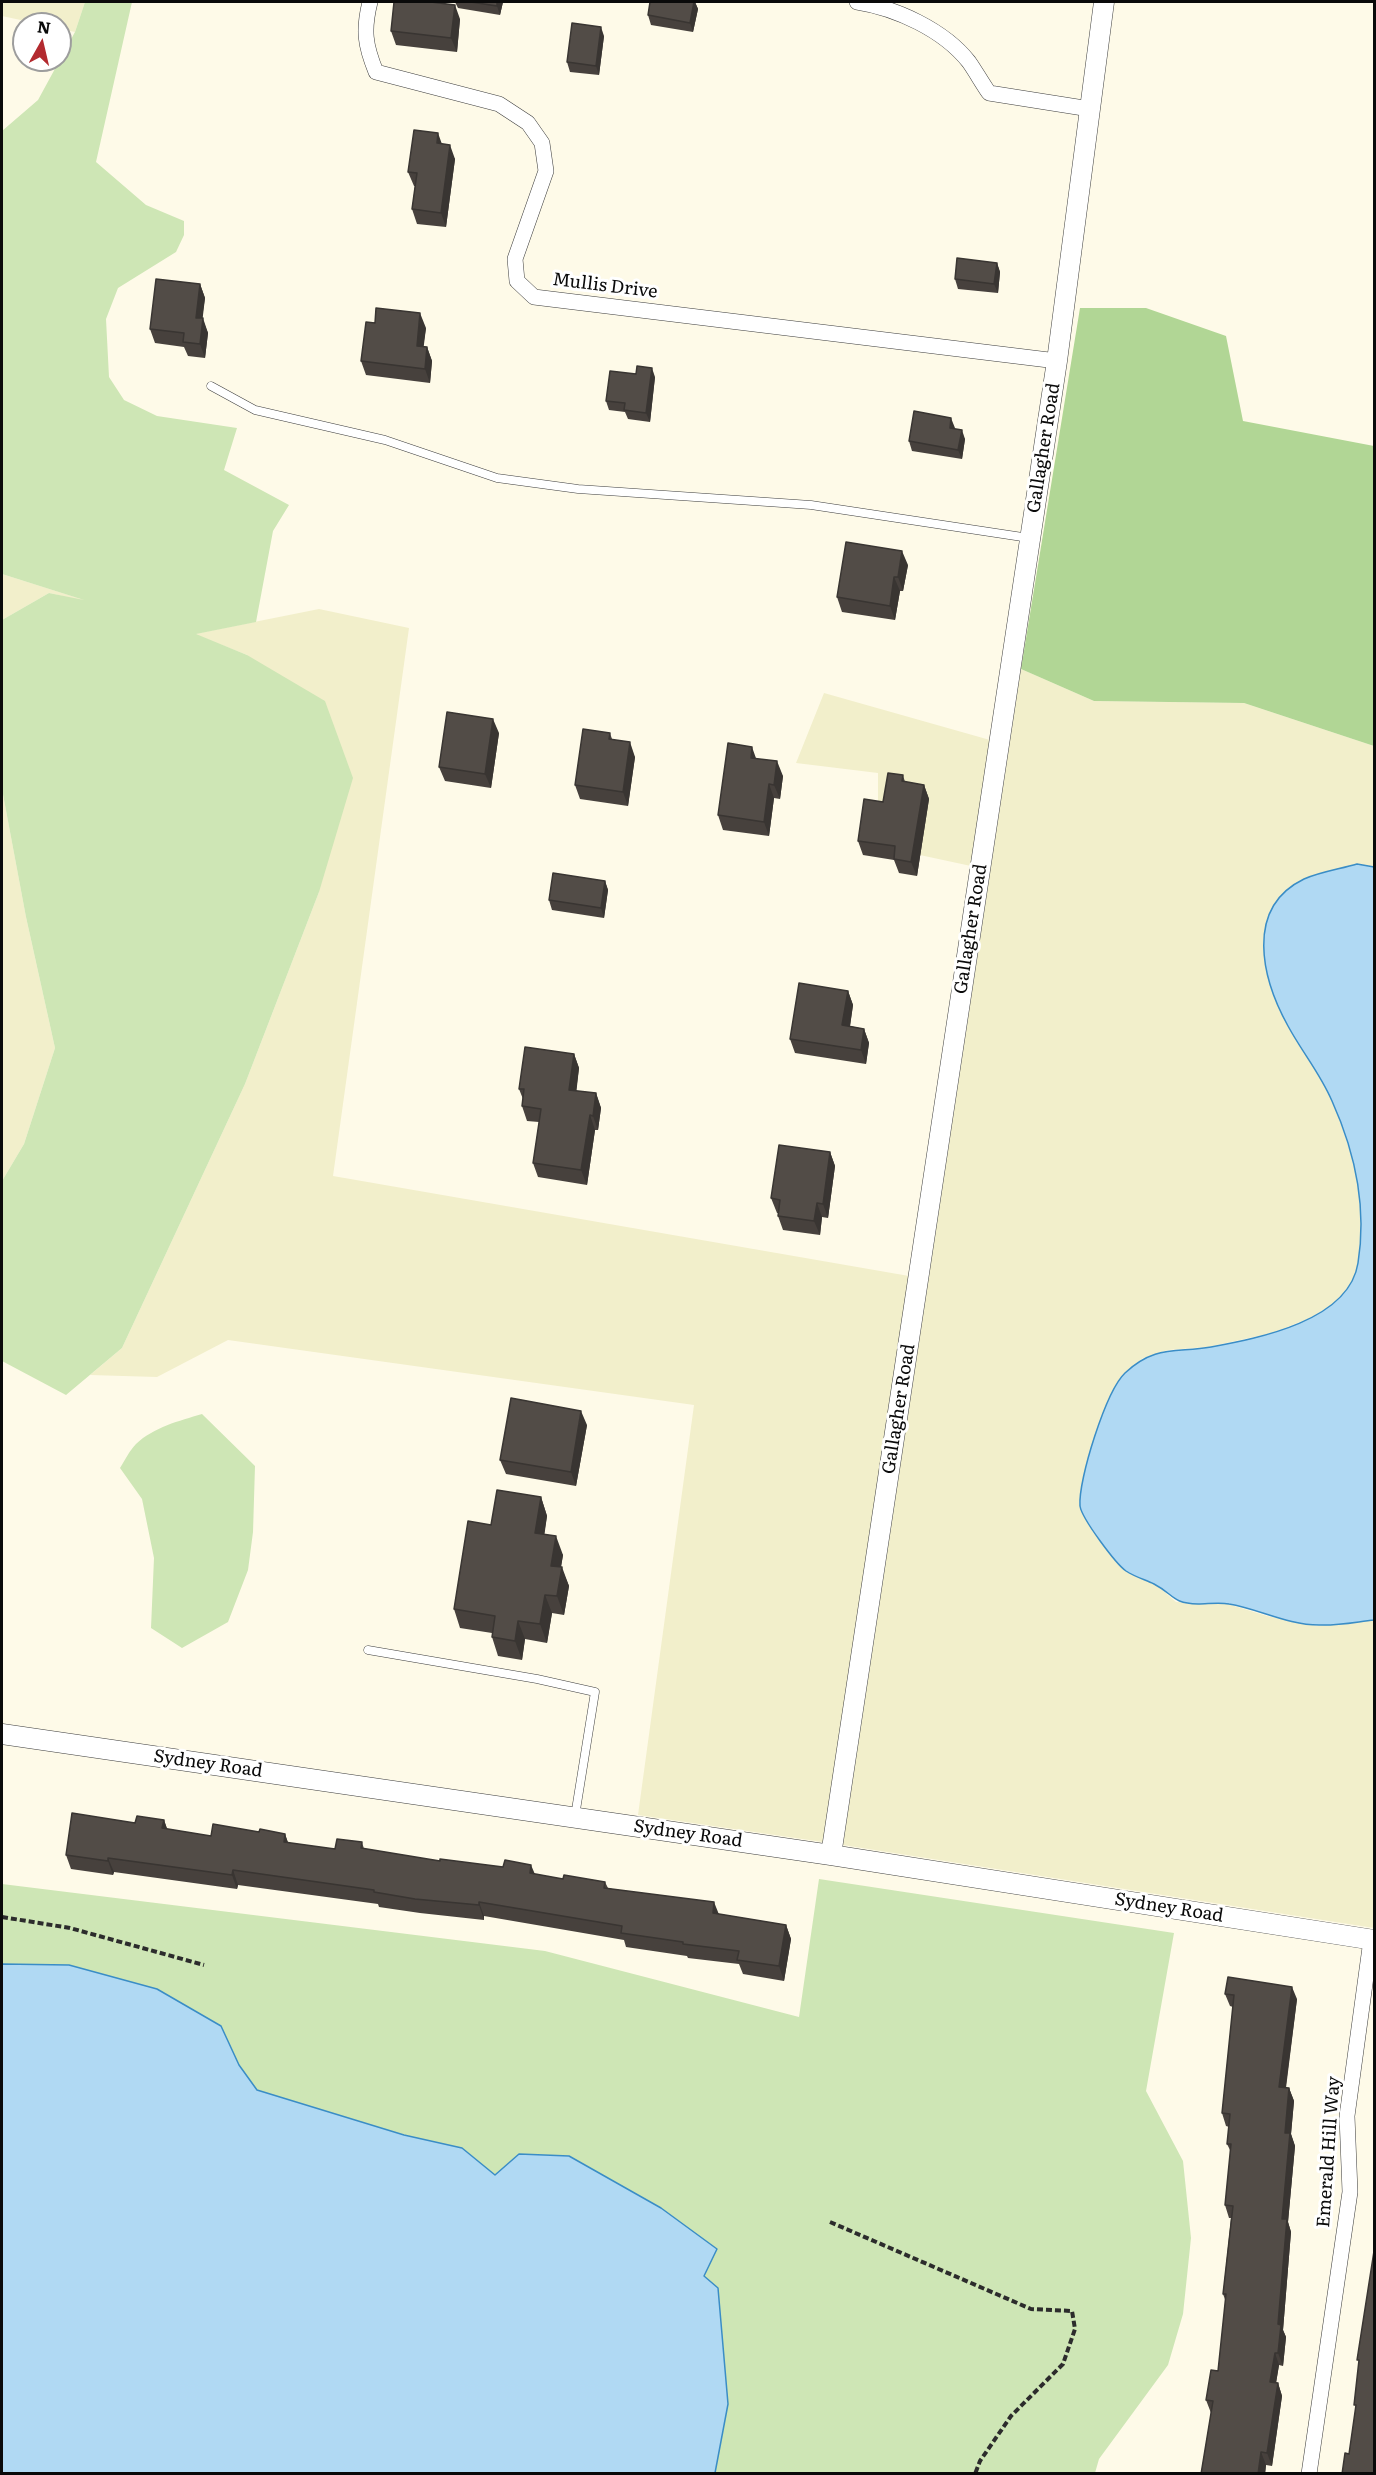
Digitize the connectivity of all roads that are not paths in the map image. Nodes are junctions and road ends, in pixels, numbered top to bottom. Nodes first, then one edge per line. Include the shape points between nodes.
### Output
1 (370, 2) edge
2 (857, 2) edge
3 (1104, 2) edge
4 (1090, 109) junction
5 (1058, 361) junction
6 (211, 386) dead end
7 (1030, 538) junction
8 (368, 1650) dead end
9 (2, 1734) edge
10 (575, 1817) junction
11 (831, 1855) junction
12 (1373, 1940) edge
13 (1309, 2474) edge

1 - 5 street, Mullis Drive via 366,48 376,72 500,104 528,123 542,143 546,171 515,259 517,281 534,297
2 - 4 street via 880,5 929,27 968,60 989,93
3 - 4 street, Gallagher Road
4 - 5 street, Gallagher Road
5 - 7 street, Gallagher Road
6 - 7 lane via 255,410 385,440 497,478 578,489 811,505
7 - 11 street, Gallagher Road
8 - 10 lane via 595,1692
9 - 10 street, Sydney Road
10 - 11 street, Sydney Road
11 - 12 street, Sydney Road
12 - 13 street, Emerald Hill Way via 1347,2116 1350,2192

